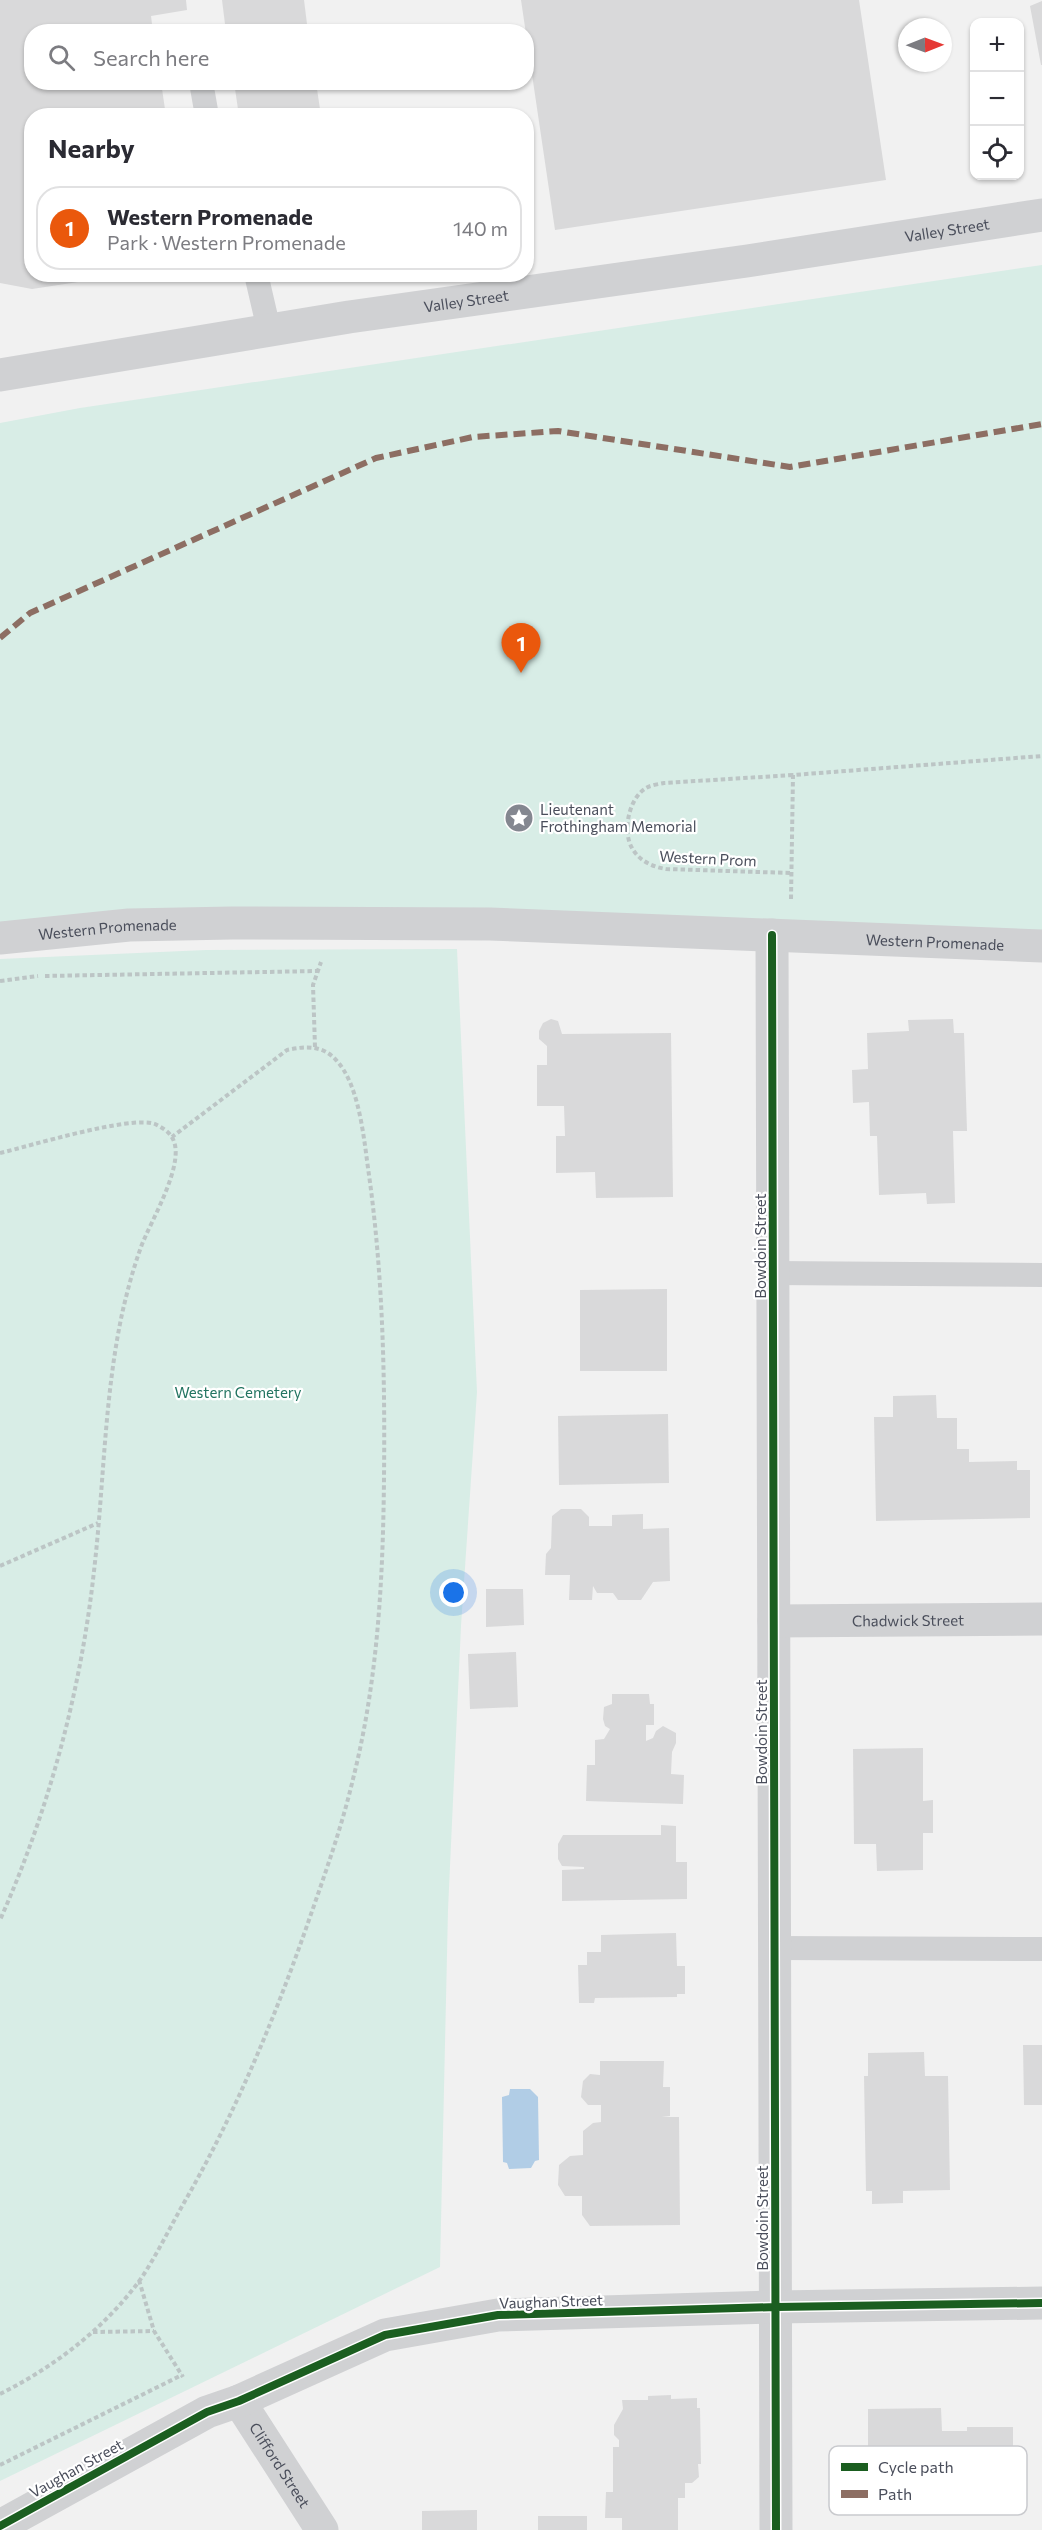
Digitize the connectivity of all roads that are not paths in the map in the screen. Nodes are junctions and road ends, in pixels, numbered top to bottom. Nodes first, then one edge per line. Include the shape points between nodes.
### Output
1 (202, 90) edge
2 (206, 108) edge
3 (1042, 215) edge
4 (258, 282) edge
5 (268, 330) junction
6 (0, 375) edge
7 (782, 935) junction
8 (0, 938) edge
9 (1042, 946) edge
10 (773, 1273) junction
11 (1042, 1275) edge
12 (1042, 1619) edge
13 (774, 1621) junction
14 (775, 1948) junction
15 (1042, 1949) edge
16 (1042, 2303) edge
17 (776, 2307) junction
18 (239, 2402) junction
19 (0, 2526) edge
20 (322, 2530) edge
21 (776, 2530) edge

1 - 2 lane
3 - 5 street, Valley Street
4 - 5 lane
5 - 6 street, Valley Street
7 - 8 street, Western Promenade via 490,924 232,923 129,925
7 - 9 street, Western Promenade
7 - 10 street, Bowdoin Street
10 - 11 lane
10 - 13 street, Bowdoin Street
12 - 13 street, Chadwick Street
13 - 14 street, Bowdoin Street
14 - 15 lane
14 - 17 street, Bowdoin Street
16 - 17 street, Vaughan Street
17 - 18 street, Vaughan Street via 498,2315 385,2335
17 - 21 street, Bowdoin Street
18 - 19 street, Vaughan Street via 207,2412
18 - 20 street, Clifford Street

